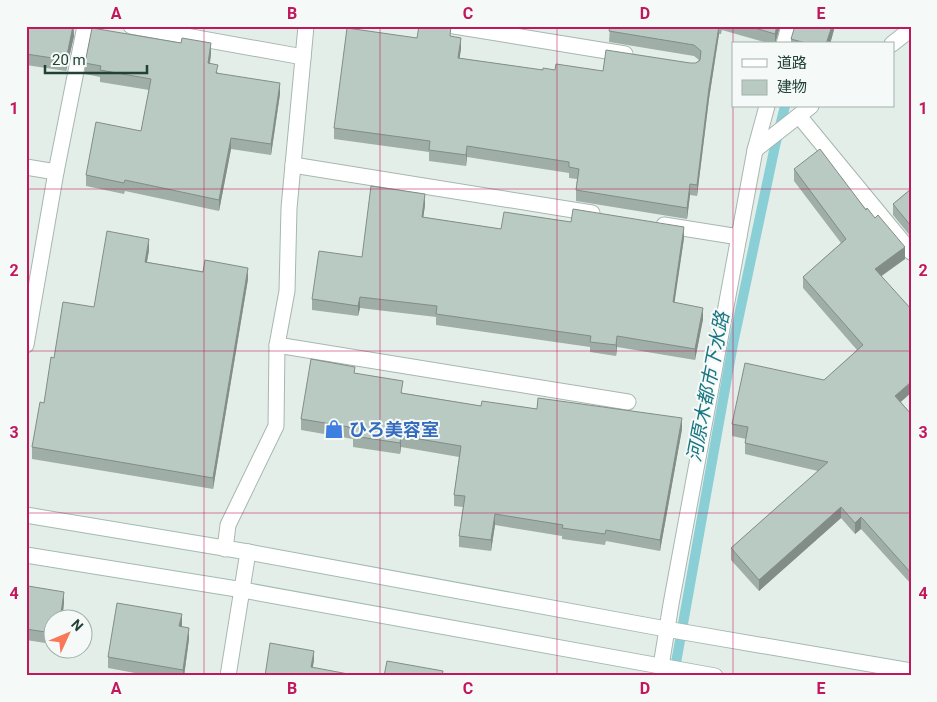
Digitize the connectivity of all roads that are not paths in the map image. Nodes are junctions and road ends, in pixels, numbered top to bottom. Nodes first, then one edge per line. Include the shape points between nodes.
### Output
1 (85, 26) edge
2 (131, 26) edge
3 (306, 26) edge
4 (454, 26) edge
5 (789, 26) edge
6 (911, 29) edge
7 (785, 42) edge
8 (894, 42) edge
9 (635, 56) edge
10 (303, 57) junction
11 (766, 108) edge
12 (805, 111) edge
13 (755, 150) junction
14 (293, 165) junction
15 (26, 167) edge
16 (56, 172) junction
17 (603, 215) edge
18 (652, 223) edge
19 (739, 237) junction
20 (911, 252) edge
21 (26, 345) edge
22 (277, 345) junction
23 (628, 402) dead end
24 (26, 515) edge
25 (224, 549) junction
26 (248, 552) junction
27 (26, 554) edge
28 (243, 590) junction
29 (666, 629) junction
30 (661, 666) junction
31 (911, 671) edge
32 (228, 676) edge
33 (715, 676) edge

1 - 16 street
2 - 10 street
3 - 10 street
4 - 9 street
5 - 7 street
6 - 8 street
10 - 14 street
11 - 13 street
12 - 13 street
12 - 20 street
13 - 19 street
14 - 17 street
14 - 22 street via 287,291
15 - 16 street
16 - 21 street
18 - 19 street
19 - 29 street
22 - 23 street
22 - 25 street via 276,426 228,526
24 - 25 street
25 - 26 street
26 - 28 street
26 - 29 street
27 - 28 street
28 - 30 street
28 - 32 street
29 - 30 street
29 - 31 street
30 - 33 street

